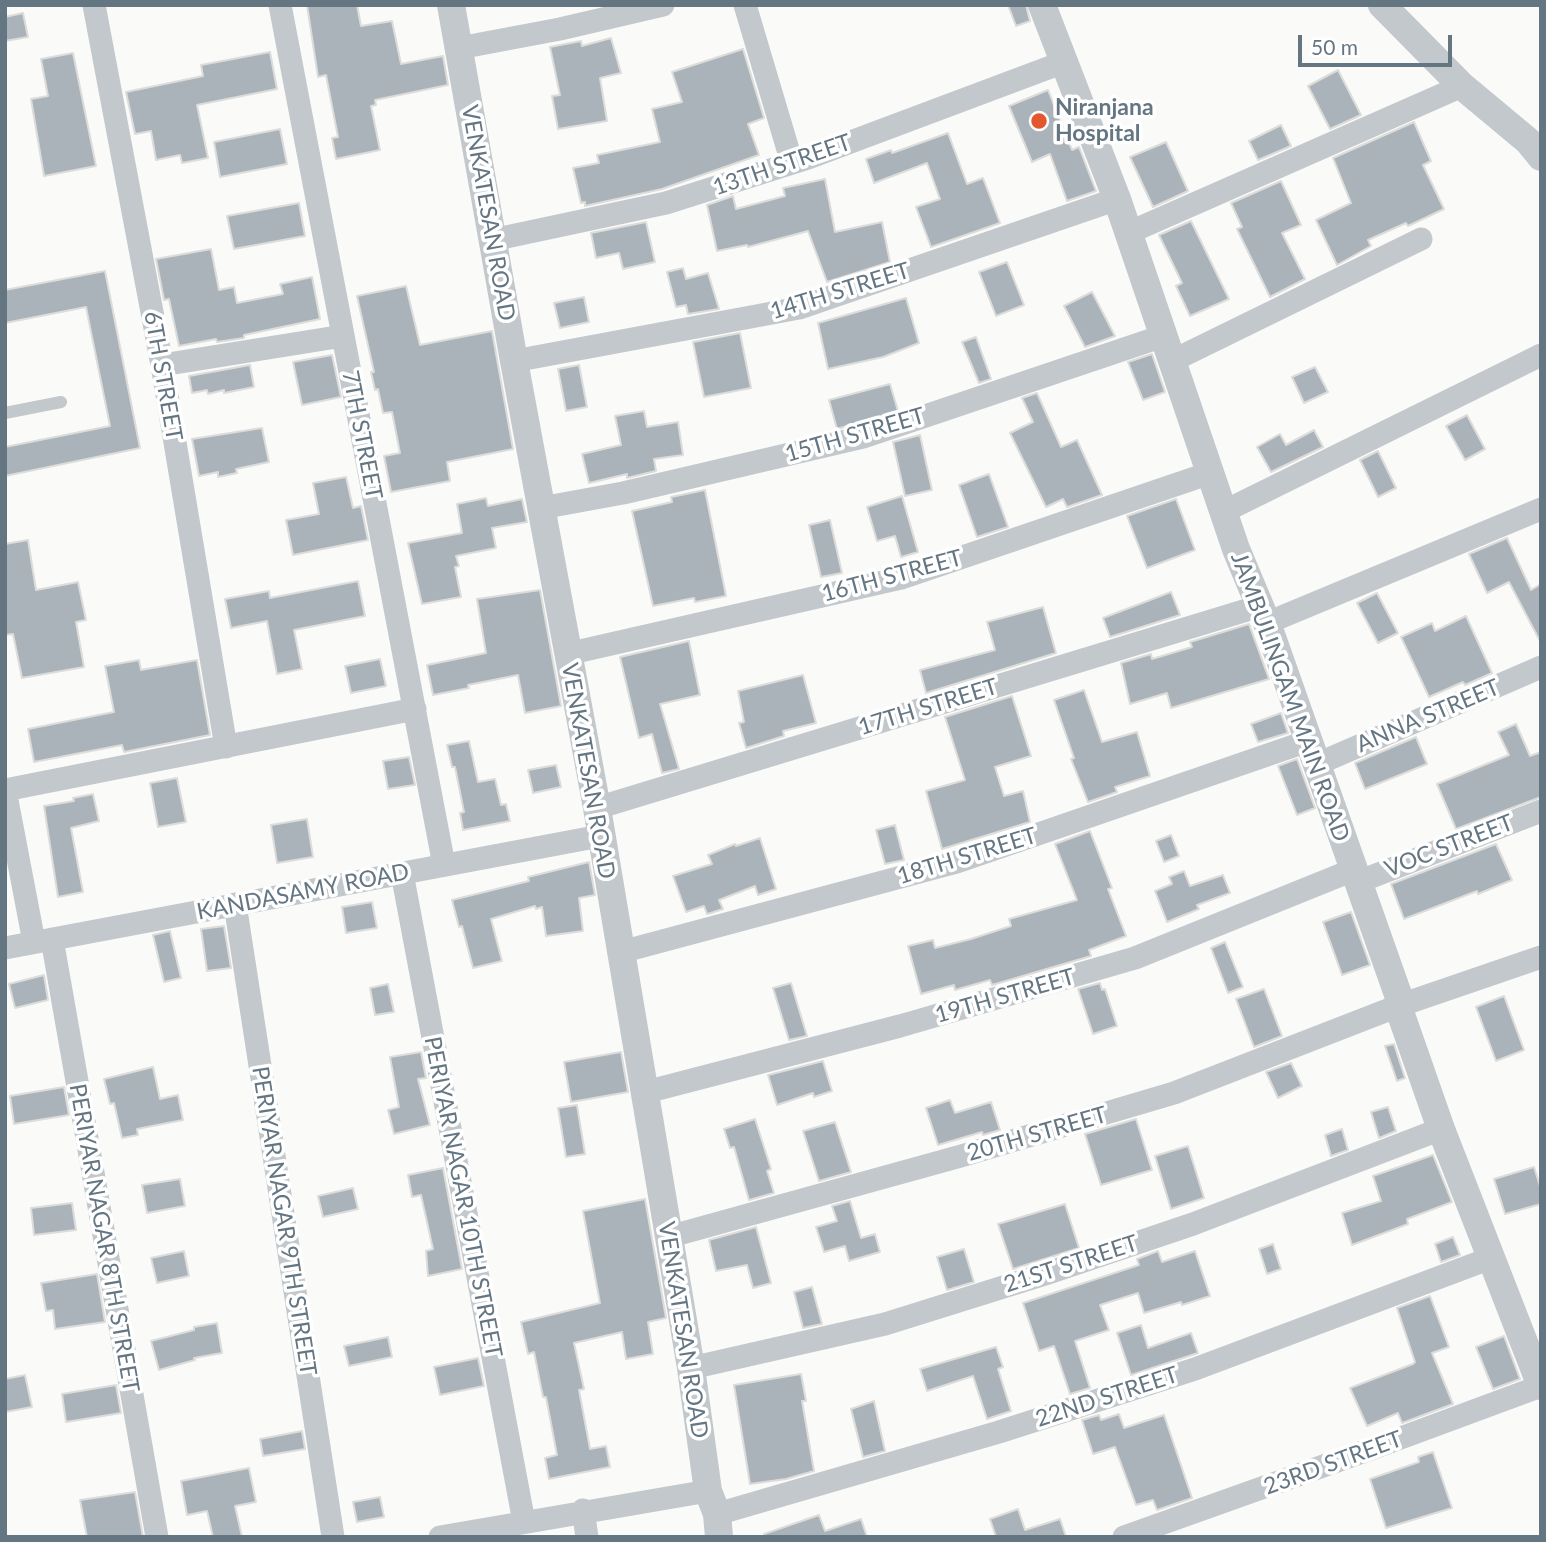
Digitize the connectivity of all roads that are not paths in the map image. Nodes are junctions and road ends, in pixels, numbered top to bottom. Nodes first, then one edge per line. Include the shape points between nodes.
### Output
1 (94, 5) edge
2 (280, 5) edge
3 (451, 5) edge
4 (663, 5) edge
5 (745, 5) edge
6 (1382, 5) edge
7 (1049, 7) edge
8 (459, 48) junction
9 (1064, 62) junction
10 (1462, 86) junction
11 (1541, 158) edge
12 (792, 163) junction
13 (1117, 199) junction
14 (1128, 233) junction
15 (1422, 239) dead end
16 (492, 240) junction
17 (343, 336) junction
18 (1167, 349) junction
19 (1541, 355) edge
20 (514, 361) junction
21 (162, 365) junction
22 (61, 402) dead end
23 (5, 413) edge
24 (1210, 473) junction
25 (541, 508) junction
26 (1541, 509) edge
27 (1223, 512) junction
28 (1263, 615) junction
29 (567, 654) junction
30 (1541, 667) edge
31 (415, 709) junction
32 (226, 747) junction
33 (1312, 753) junction
34 (5, 790) edge
35 (597, 808) junction
36 (1541, 811) edge
37 (600, 836) junction
38 (444, 865) junction
39 (402, 873) junction
40 (1356, 876) junction
41 (235, 904) junction
42 (43, 940) junction
43 (5, 948) edge
44 (621, 952) junction
45 (1541, 957) edge
46 (1398, 1006) junction
47 (646, 1092) junction
48 (1441, 1129) junction
49 (668, 1237) junction
50 (1490, 1258) junction
51 (691, 1368) junction
52 (1541, 1386) edge
53 (583, 1510) junction
54 (715, 1514) edge
55 (524, 1522) junction
56 (157, 1537) edge
57 (333, 1537) edge
58 (440, 1537) edge
59 (587, 1537) edge
60 (1124, 1537) edge

1 - 21 street, 6TH STREET
2 - 17 street, 7TH STREET
3 - 8 street, VENKATESAN ROAD
4 - 8 street
5 - 12 street
6 - 10 street
7 - 9 street, JAMBULINGAM MAIN ROAD
8 - 16 street, VENKATESAN ROAD
9 - 12 street, 13TH STREET
9 - 13 street, JAMBULINGAM MAIN ROAD
10 - 11 street via 1528,141
10 - 14 street
12 - 16 street, 13TH STREET via 666,203
13 - 14 street, JAMBULINGAM MAIN ROAD
13 - 20 street, 14TH STREET via 799,308
14 - 18 street, JAMBULINGAM MAIN ROAD
15 - 18 street, 15TH STREET
16 - 20 street, VENKATESAN ROAD
17 - 21 street
17 - 31 street, 7TH STREET
18 - 24 street, JAMBULINGAM MAIN ROAD
18 - 25 street, 15TH STREET via 863,437
19 - 27 street
20 - 25 street, VENKATESAN ROAD
21 - 32 street, 6TH STREET
22 - 23 lane
24 - 27 street, JAMBULINGAM MAIN ROAD
24 - 29 street, 16TH STREET via 901,578
25 - 29 street, VENKATESAN ROAD
26 - 28 street, 17TH STREET
27 - 28 street, JAMBULINGAM MAIN ROAD
28 - 33 street, JAMBULINGAM MAIN ROAD
28 - 35 street, 17TH STREET
29 - 35 street, VENKATESAN ROAD
30 - 33 street, ANNA STREET
31 - 32 street
31 - 38 street, 7TH STREET
32 - 34 street
33 - 40 street, JAMBULINGAM MAIN ROAD
33 - 44 street, 18TH STREET via 957,862
34 - 42 street, PERIYAR NAGAR 8TH STREET
35 - 37 street, VENKATESAN ROAD
36 - 40 street, VOC STREET
37 - 38 street, KANDASAMY ROAD
37 - 44 street, VENKATESAN ROAD
38 - 39 street, KANDASAMY ROAD
39 - 41 street, KANDASAMY ROAD
39 - 55 street, PERIYAR NAGAR 10TH STREET
40 - 46 street, JAMBULINGAM MAIN ROAD via 1401,1003
40 - 47 street, 19TH STREET via 1135,958
41 - 42 street, KANDASAMY ROAD
41 - 57 street, PERIYAR NAGAR 9TH STREET
42 - 43 street, KANDASAMY ROAD
42 - 56 street, PERIYAR NAGAR 8TH STREET
44 - 47 street, VENKATESAN ROAD
45 - 46 street, 20TH STREET
46 - 48 street, JAMBULINGAM MAIN ROAD
46 - 49 street, 20TH STREET via 1174,1093
47 - 49 street, VENKATESAN ROAD
48 - 50 street, JAMBULINGAM MAIN ROAD
48 - 51 street, 21ST STREET via 1193,1224 1045,1274 885,1324
49 - 51 street, VENKATESAN ROAD
50 - 52 street, JAMBULINGAM MAIN ROAD
50 - 54 street, 22ND STREET via 1195,1369 987,1436
51 - 54 street, VENKATESAN ROAD
52 - 60 street, 23RD STREET
53 - 54 street, 22ND STREET
53 - 55 street, 22ND STREET
53 - 59 street
55 - 58 street, 22ND STREET

